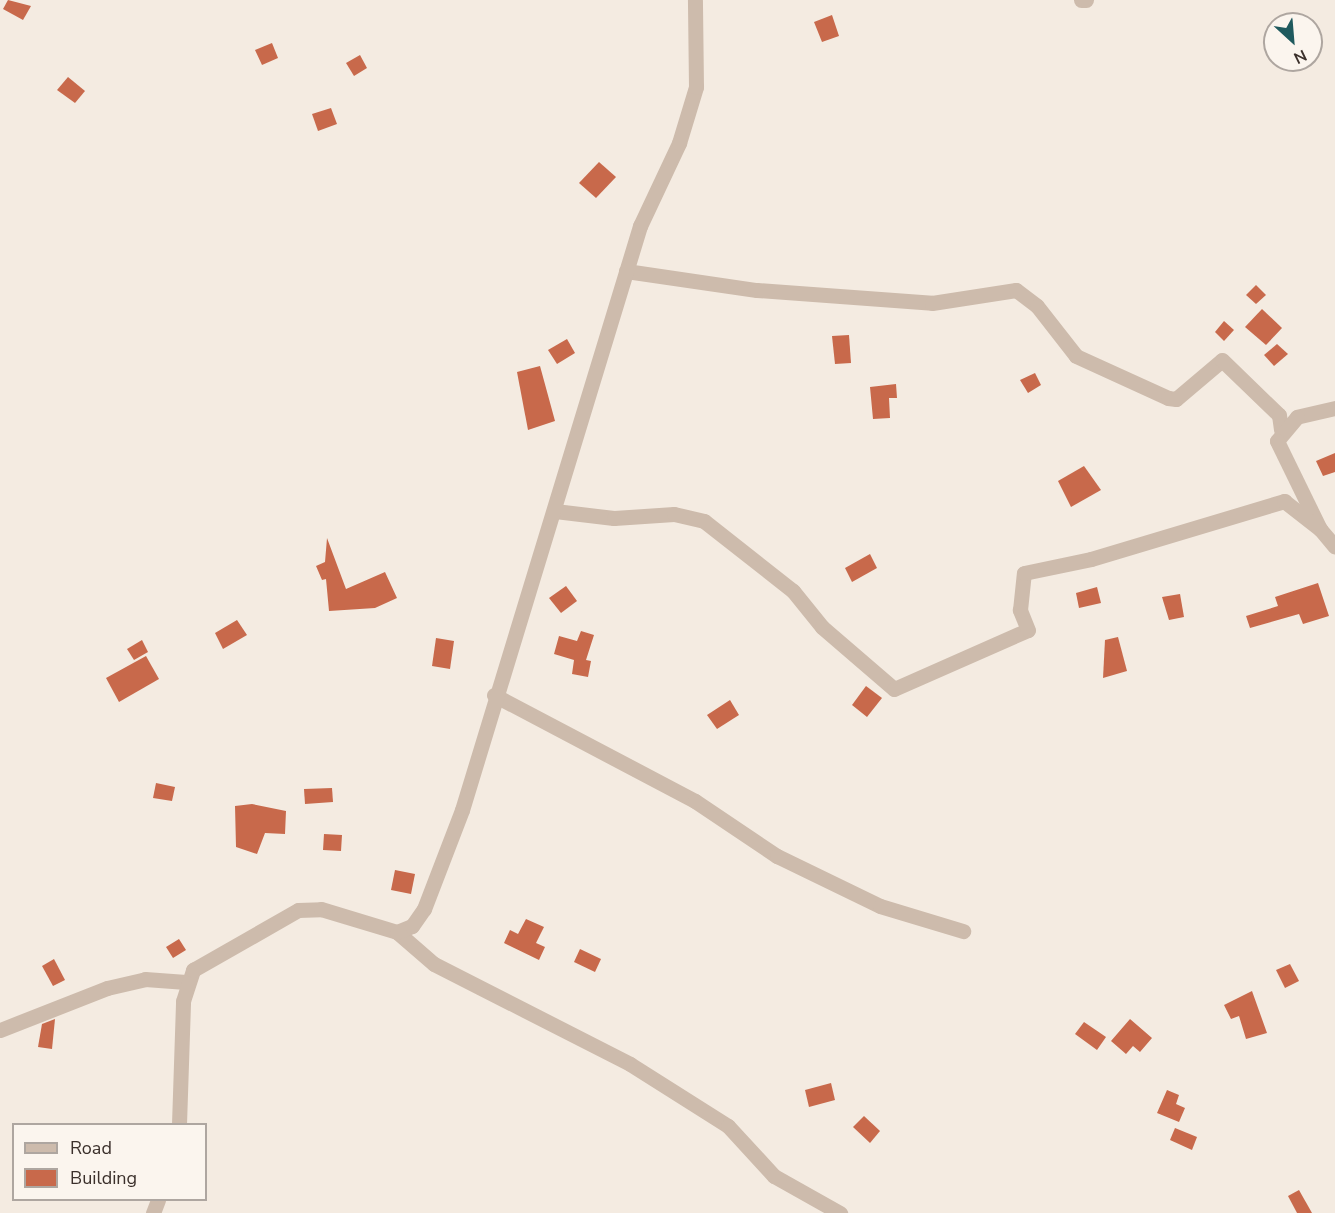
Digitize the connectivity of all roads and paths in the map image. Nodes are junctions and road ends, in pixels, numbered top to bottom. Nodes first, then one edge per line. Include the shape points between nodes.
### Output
1 (695, 0) edge
2 (1081, 0) edge
3 (1086, 0) edge
4 (626, 271) junction
5 (1335, 408) edge
6 (1281, 430) junction
7 (555, 511) junction
8 (1320, 529) junction
9 (1335, 547) edge
10 (494, 695) junction
11 (963, 931) dead end
12 (397, 932) junction
13 (186, 982) junction
14 (0, 1030) edge
15 (179, 1123) edge
16 (840, 1213) edge

1 - 4 street via 696,87 679,143 640,226
2 - 3 street
4 - 6 street via 768,291 932,303 1016,290 1037,306 1076,356 1168,398 1176,399 1222,360 1279,415
4 - 7 street
5 - 6 street via 1298,417
6 - 8 street via 1277,441 1283,462
7 - 8 street via 614,518 674,514 704,521 794,591 822,627 894,689 1028,630 1020,610 1024,573 1090,559 1284,501
7 - 10 street
8 - 9 street
10 - 11 street via 695,801 777,856 880,906
10 - 12 street via 435,884 412,926
12 - 13 street via 321,909 298,910 207,958
12 - 16 street via 434,964 630,1064 728,1126 774,1176
13 - 14 street via 145,980 107,988
13 - 15 street

